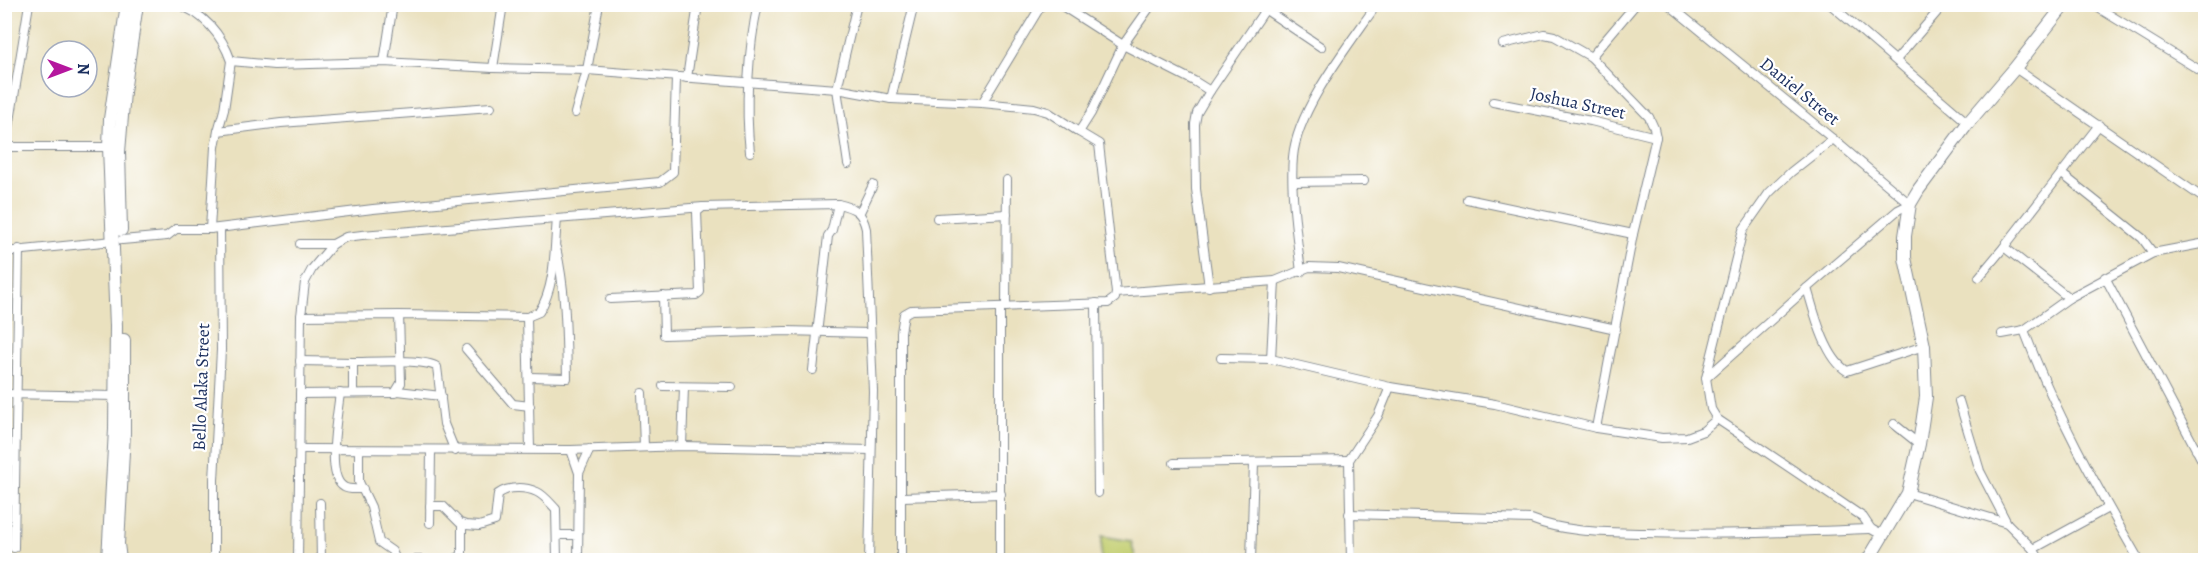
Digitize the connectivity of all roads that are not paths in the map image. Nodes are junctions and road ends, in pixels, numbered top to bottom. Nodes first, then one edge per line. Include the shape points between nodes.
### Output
1 (30, 4) edge
2 (127, 4) edge
3 (137, 4) edge
4 (393, 4) edge
5 (503, 4) edge
6 (599, 4) edge
7 (698, 4) edge
8 (758, 4) edge
9 (857, 4) edge
10 (914, 4) edge
11 (1042, 4) edge
12 (1059, 4) edge
13 (1152, 4) edge
14 (1636, 4) edge
15 (1668, 4) edge
16 (1830, 4) edge
17 (1944, 4) edge
18 (2066, 4) edge
19 (2092, 4) edge
20 (181, 5) edge
21 (1268, 7) edge
22 (1374, 8) dead end
23 (1503, 44) dead end
24 (1123, 45) junction
25 (1321, 47) dead end
26 (1591, 57) junction
27 (1896, 60) junction
28 (231, 61) junction
29 (384, 62) junction
30 (493, 68) junction
31 (2015, 68) junction
32 (587, 70) junction
33 (2205, 74) edge
34 (676, 78) junction
35 (687, 78) junction
36 (749, 84) junction
37 (4, 89) edge
38 (837, 89) junction
39 (14, 91) junction
40 (1210, 91) junction
41 (891, 99) junction
42 (1493, 102) dead end
43 (982, 103) junction
44 (491, 107) dead end
45 (574, 113) dead end
46 (1968, 123) junction
47 (2099, 125) junction
48 (218, 131) junction
49 (1079, 132) junction
50 (1656, 137) junction
51 (1833, 139) junction
52 (5, 146) edge
53 (110, 147) junction
54 (750, 152) dead end
55 (848, 164) dead end
56 (2062, 174) junction
57 (1007, 180) dead end
58 (1364, 181) dead end
59 (1294, 182) junction
60 (873, 185) dead end
61 (1467, 199) dead end
62 (2205, 200) edge
63 (838, 204) junction
64 (1910, 204) junction
65 (703, 207) junction
66 (860, 212) junction
67 (1007, 214) junction
68 (937, 218) dead end
69 (557, 219) junction
70 (215, 228) junction
71 (1633, 234) junction
72 (118, 240) junction
73 (555, 242) junction
74 (2205, 243) edge
75 (300, 244) dead end
76 (333, 244) junction
77 (2004, 247) junction
78 (19, 249) junction
79 (4, 252) edge
80 (2153, 253) junction
81 (1301, 272) junction
82 (1978, 277) dead end
83 (2105, 278) junction
84 (1275, 281) junction
85 (1209, 287) junction
86 (1807, 288) junction
87 (1116, 293) junction
88 (663, 296) junction
89 (2069, 298) junction
90 (610, 299) dead end
91 (1096, 303) junction
92 (1003, 307) junction
93 (399, 315) junction
94 (301, 316) junction
95 (527, 317) junction
96 (1616, 329) junction
97 (819, 330) junction
98 (2024, 330) junction
99 (870, 333) junction
100 (2002, 334) dead end
101 (1924, 346) junction
102 (466, 349) dead end
103 (1221, 358) dead end
104 (1271, 359) junction
105 (300, 361) junction
106 (353, 362) junction
107 (400, 362) junction
108 (813, 370) dead end
109 (530, 377) junction
110 (1706, 378) junction
111 (663, 386) dead end
112 (684, 387) junction
113 (732, 387) dead end
114 (1390, 387) junction
115 (398, 391) junction
116 (340, 393) junction
117 (353, 393) junction
118 (642, 393) dead end
119 (4, 394) edge
120 (17, 394) junction
121 (300, 394) junction
122 (116, 396) junction
123 (441, 396) junction
124 (1959, 401) dead end
125 (530, 405) junction
126 (1717, 419) junction
127 (1894, 424) dead end
128 (1596, 428) junction
129 (2205, 442) edge
130 (1919, 444) junction
131 (644, 446) junction
132 (682, 446) junction
133 (300, 449) junction
134 (333, 449) junction
135 (530, 449) junction
136 (590, 449) junction
137 (359, 450) junction
138 (571, 450) junction
139 (871, 450) junction
140 (2196, 450) junction
141 (431, 451) junction
142 (455, 451) junction
143 (1349, 460) junction
144 (1174, 463) dead end
145 (1254, 463) junction
146 (2205, 468) edge
147 (579, 473) junction
148 (363, 489) junction
149 (1098, 493) dead end
150 (1908, 493) junction
151 (1001, 494) junction
152 (902, 497) junction
153 (320, 503) dead end
154 (430, 506) junction
155 (2108, 508) junction
156 (1349, 514) junction
157 (430, 523) dead end
158 (2007, 523) junction
159 (462, 524) junction
160 (1877, 532) junction
161 (557, 535) junction
162 (578, 536) junction
163 (14, 548) dead end
164 (213, 548) junction
165 (2033, 549) junction
166 (395, 560) edge
167 (108, 561) edge
168 (120, 561) edge
169 (206, 561) edge
170 (214, 561) edge
171 (298, 561) edge
172 (321, 561) edge
173 (557, 561) edge
174 (578, 561) edge
175 (869, 561) edge
176 (901, 561) edge
177 (1000, 561) edge
178 (1251, 561) edge
179 (1351, 561) edge
180 (1868, 561) edge
181 (2040, 561) edge
182 (2139, 561) edge

1 - 39 street
2 - 53 street via 110,119
3 - 72 street via 119,152
4 - 29 street
5 - 30 street
6 - 32 street
7 - 35 street
8 - 36 street
9 - 38 street
10 - 41 street
11 - 43 street
12 - 24 street
13 - 24 street
14 - 26 street
15 - 51 street, Daniel Street
16 - 27 street
17 - 27 street
18 - 31 street
19 - 33 street
20 - 28 street via 202,17 215,31 226,44
21 - 25 street
21 - 40 street
22 - 59 street via 1327,77 1304,120 1293,157
23 - 26 street via 1544,34
24 - 40 street
24 - 49 street
26 - 50 street via 1649,117
27 - 46 street
28 - 29 street via 274,65
28 - 48 street, Bello Alaka Street
29 - 30 street
30 - 32 street
31 - 46 street
31 - 47 street
32 - 34 street
32 - 45 street
34 - 35 street
34 - 70 street via 672,172 660,182
35 - 36 street
36 - 38 street
36 - 54 street
37 - 39 street
38 - 41 street
38 - 55 street
39 - 52 street
40 - 85 street via 1195,124 1196,189
41 - 43 street
42 - 50 street, Joshua Street
43 - 49 street via 1041,110
44 - 48 street
46 - 64 street
47 - 56 street
47 - 62 street
48 - 70 street, Bello Alaka Street
49 - 87 street via 1099,144
50 - 71 street
51 - 64 street, Daniel Street
51 - 110 street via 1769,194 1743,230
52 - 53 street
53 - 72 street
56 - 77 street
56 - 80 street via 2142,238
57 - 67 street
58 - 59 street
59 - 81 street
60 - 66 street
61 - 71 street
63 - 65 street
63 - 66 street
63 - 97 street via 828,236
64 - 86 street
64 - 101 street via 1905,258
65 - 69 street
65 - 88 street via 697,212 700,292
66 - 99 street via 866,229
67 - 68 street
67 - 92 street
69 - 73 street
69 - 76 street via 362,235
70 - 72 street via 176,229 167,236
70 - 164 street, Bello Alaka Street via 220,350
71 - 96 street
72 - 78 street
72 - 122 street
72 - 168 street via 125,397
73 - 95 street via 547,297 539,312
73 - 109 street via 566,306 567,378
74 - 80 street
75 - 76 street
76 - 94 street via 305,282
77 - 82 street
77 - 89 street
78 - 79 street
78 - 120 street
80 - 83 street
81 - 84 street
81 - 96 street via 1318,266 1338,268
83 - 89 street
83 - 140 street
84 - 85 street
84 - 104 street
85 - 87 street
86 - 101 street via 1834,359 1847,371
86 - 110 street
87 - 91 street via 1113,301
88 - 90 street
88 - 97 street via 664,335
89 - 98 street
91 - 92 street
91 - 149 street
92 - 151 street
92 - 152 street via 911,310 904,314
93 - 94 street
93 - 95 street
93 - 107 street
94 - 105 street
95 - 109 street
96 - 128 street
97 - 99 street
97 - 108 street
98 - 100 street
98 - 155 street via 2037,365
99 - 139 street
101 - 130 street via 1926,398
102 - 125 street via 513,404
103 - 104 street
104 - 114 street
105 - 106 street
105 - 121 street
106 - 107 street
106 - 117 street
107 - 115 street
107 - 123 street via 437,367
109 - 125 street
110 - 126 street via 1711,409
111 - 112 street
112 - 113 street
112 - 132 street
114 - 128 street via 1495,404
114 - 143 street via 1378,417
115 - 117 street
115 - 123 street
116 - 117 street
116 - 121 street
116 - 134 street
118 - 131 street
119 - 120 street
120 - 122 street
120 - 163 street
121 - 133 street
122 - 167 street
123 - 142 street via 444,424
124 - 158 street via 1980,471
125 - 135 street
126 - 128 street via 1703,431 1687,437 1662,438
126 - 160 street via 1863,518
127 - 130 street
129 - 140 street
130 - 150 street
131 - 132 street
131 - 136 street
132 - 139 street
133 - 134 street
133 - 171 street
134 - 137 street
134 - 148 street via 336,480 345,488
135 - 138 street
135 - 142 street
136 - 138 street
136 - 147 street
137 - 141 street
137 - 148 street via 359,482
138 - 147 street
139 - 175 street
140 - 146 street
141 - 142 street
141 - 154 street
143 - 145 street
143 - 156 street
144 - 145 street
145 - 178 street
147 - 162 street
148 - 166 street via 379,542 392,552
150 - 158 street
150 - 160 street
151 - 152 street
151 - 177 street
152 - 176 street
153 - 172 street
154 - 157 street
154 - 159 street via 443,506
155 - 165 street
155 - 182 street
156 - 160 street via 1531,519 1558,527 1607,532
156 - 179 street
158 - 165 street
159 - 161 street via 480,526 495,521 498,494 517,488 539,493 556,509
159 - 166 street via 460,557
160 - 180 street
161 - 162 street
161 - 173 street
162 - 174 street
164 - 169 street, Bello Alaka Street
164 - 170 street, Bello Alaka Street
165 - 181 street

